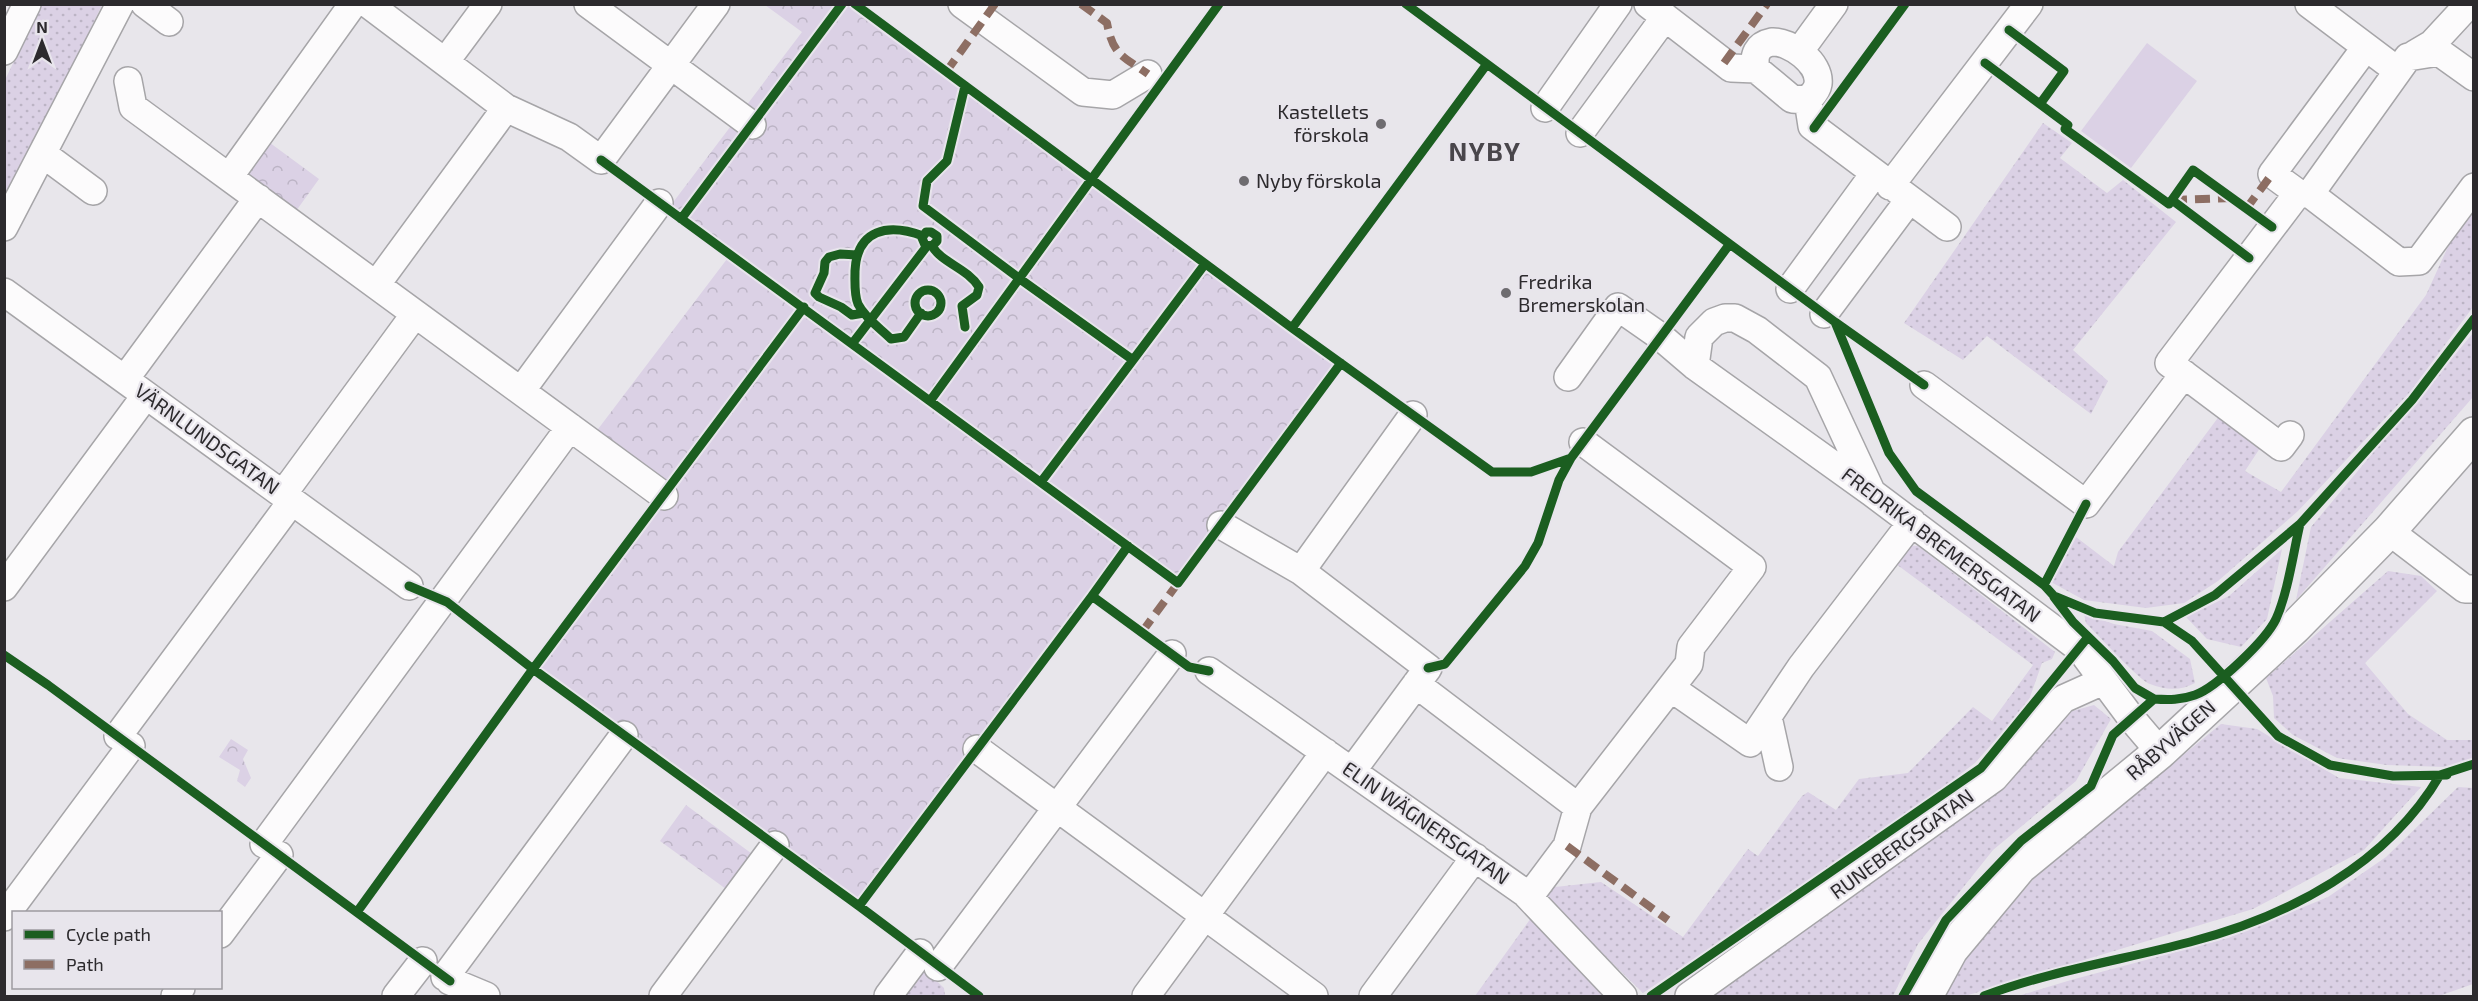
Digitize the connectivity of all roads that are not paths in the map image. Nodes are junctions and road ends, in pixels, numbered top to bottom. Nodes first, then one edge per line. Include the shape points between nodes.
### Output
1 (27, 4) edge
2 (120, 4) edge
3 (145, 4) edge
4 (353, 4) edge
5 (368, 4) edge
6 (488, 4) edge
7 (588, 4) edge
8 (716, 4) edge
9 (962, 4) edge
10 (1618, 4) edge
11 (1834, 4) edge
12 (2309, 4) edge
13 (2469, 4) edge
14 (2022, 7) edge
15 (1656, 11) edge
16 (170, 22) dead end
17 (2366, 47) junction
18 (4, 51) edge
19 (1799, 52) junction
20 (445, 62) junction
21 (2403, 64) junction
22 (671, 66) junction
23 (1756, 69) junction
24 (1148, 74) dead end
25 (2474, 77) edge
26 (128, 81) dead end
27 (1808, 100) junction
28 (506, 108) junction
29 (1545, 108) dead end
30 (752, 125) dead end
31 (1580, 133) dead end
32 (43, 154) junction
33 (229, 177) junction
34 (1891, 187) junction
35 (2474, 187) edge
36 (93, 192) dead end
37 (2304, 193) junction
38 (258, 198) junction
39 (659, 203) dead end
40 (4, 227) edge
41 (1947, 227) dead end
42 (376, 285) junction
43 (1790, 289) dead end
44 (4, 292) edge
45 (415, 314) junction
46 (1824, 314) dead end
47 (1695, 366) junction
48 (2184, 374) junction
49 (1568, 376) dead end
50 (125, 379) junction
51 (1924, 385) dead end
52 (521, 391) junction
53 (146, 394) junction
54 (1413, 415) dead end
55 (570, 427) junction
56 (2474, 434) edge
57 (2290, 435) dead end
58 (1582, 442) dead end
59 (1871, 492) junction
60 (664, 496) dead end
61 (287, 497) junction
62 (1911, 522) junction
63 (1221, 525) dead end
64 (2390, 531) junction
65 (1301, 572) junction
66 (409, 586) dead end
67 (4, 587) edge
68 (2474, 589) edge
69 (1172, 654) dead end
70 (1209, 671) dead end
71 (2103, 681) junction
72 (1416, 684) junction
73 (1671, 688) junction
74 (1768, 717) junction
75 (624, 735) dead end
76 (976, 749) dead end
77 (1325, 752) junction
78 (2160, 752) junction
79 (1779, 767) dead end
80 (1352, 771) junction
81 (1578, 807) junction
82 (1057, 808) junction
83 (775, 845) dead end
84 (1475, 857) junction
85 (1529, 897) junction
86 (1204, 916) junction
87 (4, 917) edge
88 (222, 931) edge
89 (423, 961) dead end
90 (396, 996) edge
91 (486, 996) edge
92 (663, 996) edge
93 (888, 996) edge
94 (1146, 996) edge
95 (1314, 996) edge
96 (1373, 996) edge
97 (1623, 996) edge
98 (1689, 996) edge
99 (1926, 996) edge

1 - 18 street
2 - 32 street
3 - 16 street
4 - 33 street
5 - 20 street
6 - 20 street
7 - 22 street
8 - 22 street
9 - 24 street via 1083,92 1113,95
10 - 29 street
11 - 19 street
12 - 17 street
13 - 21 street via 2433,44
14 - 34 street
15 - 23 street via 1731,68
15 - 31 street
17 - 21 street
17 - 37 street via 2272,174
19 - 23 street via 1785,42 1764,44 1755,56
19 - 27 street via 1818,76 1816,91
20 - 28 street
21 - 25 street via 2439,52
21 - 37 street
22 - 28 street via 601,160 569,137
22 - 30 street
23 - 27 street via 1792,99
26 - 33 street via 133,107
27 - 34 street via 1812,126
28 - 42 street
32 - 36 street
32 - 40 street
33 - 38 street
34 - 41 street
34 - 43 street
34 - 46 street
35 - 37 street via 2419,261 2399,262
37 - 48 street via 2169,363
38 - 42 street
38 - 50 street
39 - 52 street
42 - 45 street
44 - 50 street, VÄRNLUNDSGATAN
45 - 52 street
45 - 61 street
47 - 49 street, FREDRIKA BREMERSGATAN via 1618,307
47 - 59 street, FREDRIKA BREMERSGATAN
47 - 59 street via 1699,337 1714,322 1735,318 1757,330 1818,377
48 - 51 street via 2086,504
48 - 57 street via 2281,447
50 - 53 street, VÄRNLUNDSGATAN
52 - 55 street
53 - 61 street, VÄRNLUNDSGATAN
53 - 67 street
54 - 65 street
55 - 60 street
55 - 88 street via 272,849
56 - 64 main road, RÅBYVÄGEN
58 - 73 street via 1752,567 1691,648 1689,664
59 - 62 street, FREDRIKA BREMERSGATAN
61 - 66 street, VÄRNLUNDSGATAN
61 - 87 street
62 - 71 street, FREDRIKA BREMERSGATAN via 2080,649
62 - 74 street
63 - 65 street
64 - 68 street via 2465,589
64 - 78 main road, RÅBYVÄGEN via 2295,627
65 - 72 street via 1428,668
69 - 82 street
70 - 77 street, ELIN WÄGNERSGATAN
71 - 78 street, FREDRIKA BREMERSGATAN
71 - 98 street, RUNEBERGSGATAN via 2063,699 1994,778
72 - 80 street
72 - 81 street
73 - 74 street via 1750,742
73 - 81 street
74 - 79 street
75 - 91 street via 448,979
76 - 82 street
77 - 80 street, ELIN WÄGNERSGATAN
77 - 86 street
78 - 99 main road, RÅBYVÄGEN via 2020,867 1951,950
80 - 84 street, ELIN WÄGNERSGATAN
81 - 85 street via 1567,846
82 - 86 street
82 - 93 street via 929,960
83 - 92 street
84 - 85 street, ELIN WÄGNERSGATAN
84 - 96 street
85 - 97 street, ELIN WÄGNERSGATAN
86 - 94 street
86 - 95 street
89 - 90 street

